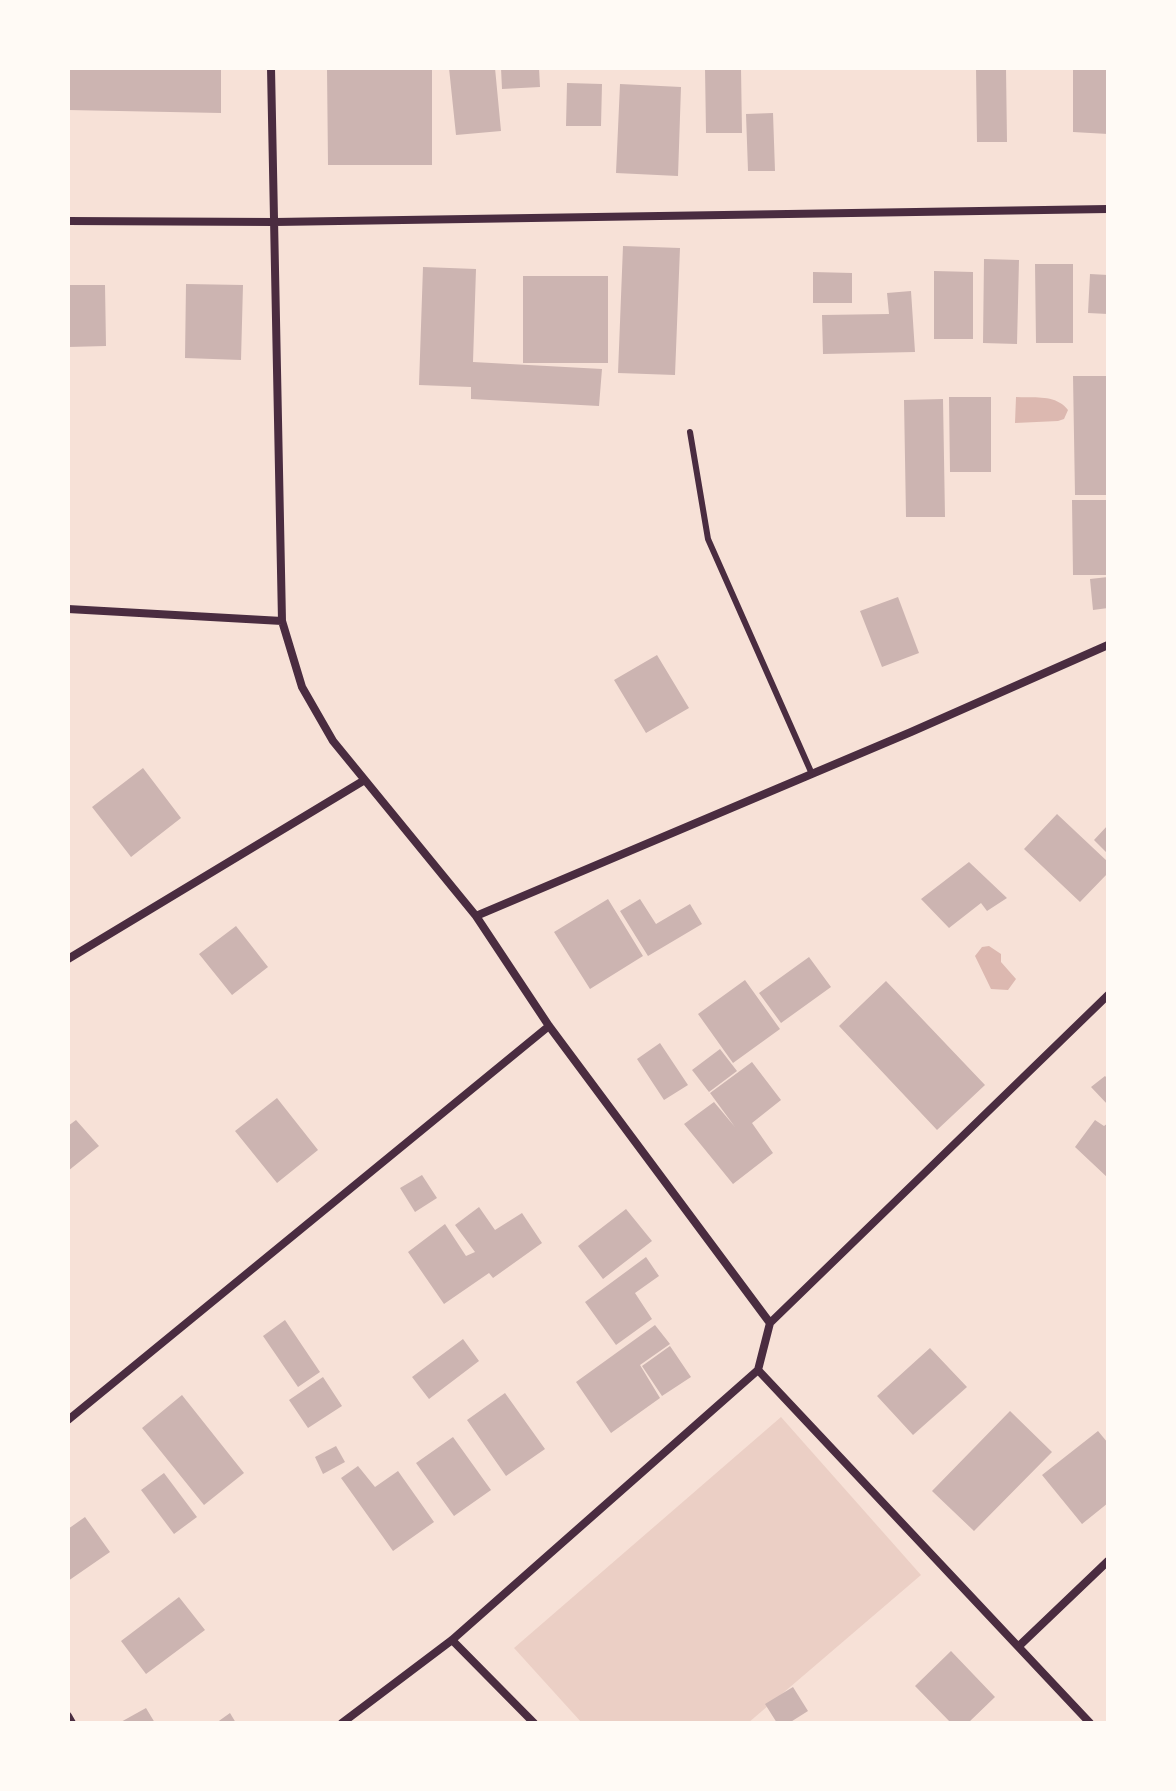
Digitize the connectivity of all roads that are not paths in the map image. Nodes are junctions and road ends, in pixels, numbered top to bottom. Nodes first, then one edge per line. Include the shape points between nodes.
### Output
1 (271, 68) edge
2 (1108, 209) edge
3 (68, 221) edge
4 (275, 222) junction
5 (690, 432) dead end
6 (68, 609) edge
7 (282, 621) junction
8 (1108, 645) edge
9 (812, 774) junction
10 (363, 781) junction
11 (476, 916) junction
12 (68, 959) edge
13 (1108, 995) edge
14 (549, 1026) junction
15 (770, 1323) junction
16 (758, 1370) junction
17 (68, 1420) edge
18 (1108, 1561) edge
19 (452, 1640) junction
20 (1019, 1646) junction
21 (68, 1716) edge
22 (72, 1723) edge
23 (342, 1723) edge
24 (534, 1723) edge
25 (1090, 1723) edge

1 - 4 street
2 - 4 street
3 - 4 street
4 - 7 street
5 - 9 lane via 708,539
6 - 7 street
7 - 10 street via 302,687
8 - 9 street
9 - 11 street
10 - 11 street
10 - 12 street
11 - 14 street
13 - 15 street
14 - 15 street
14 - 17 street
15 - 16 street
16 - 19 street
16 - 20 street
18 - 20 street
19 - 23 street
19 - 24 street
20 - 25 street
21 - 22 street

